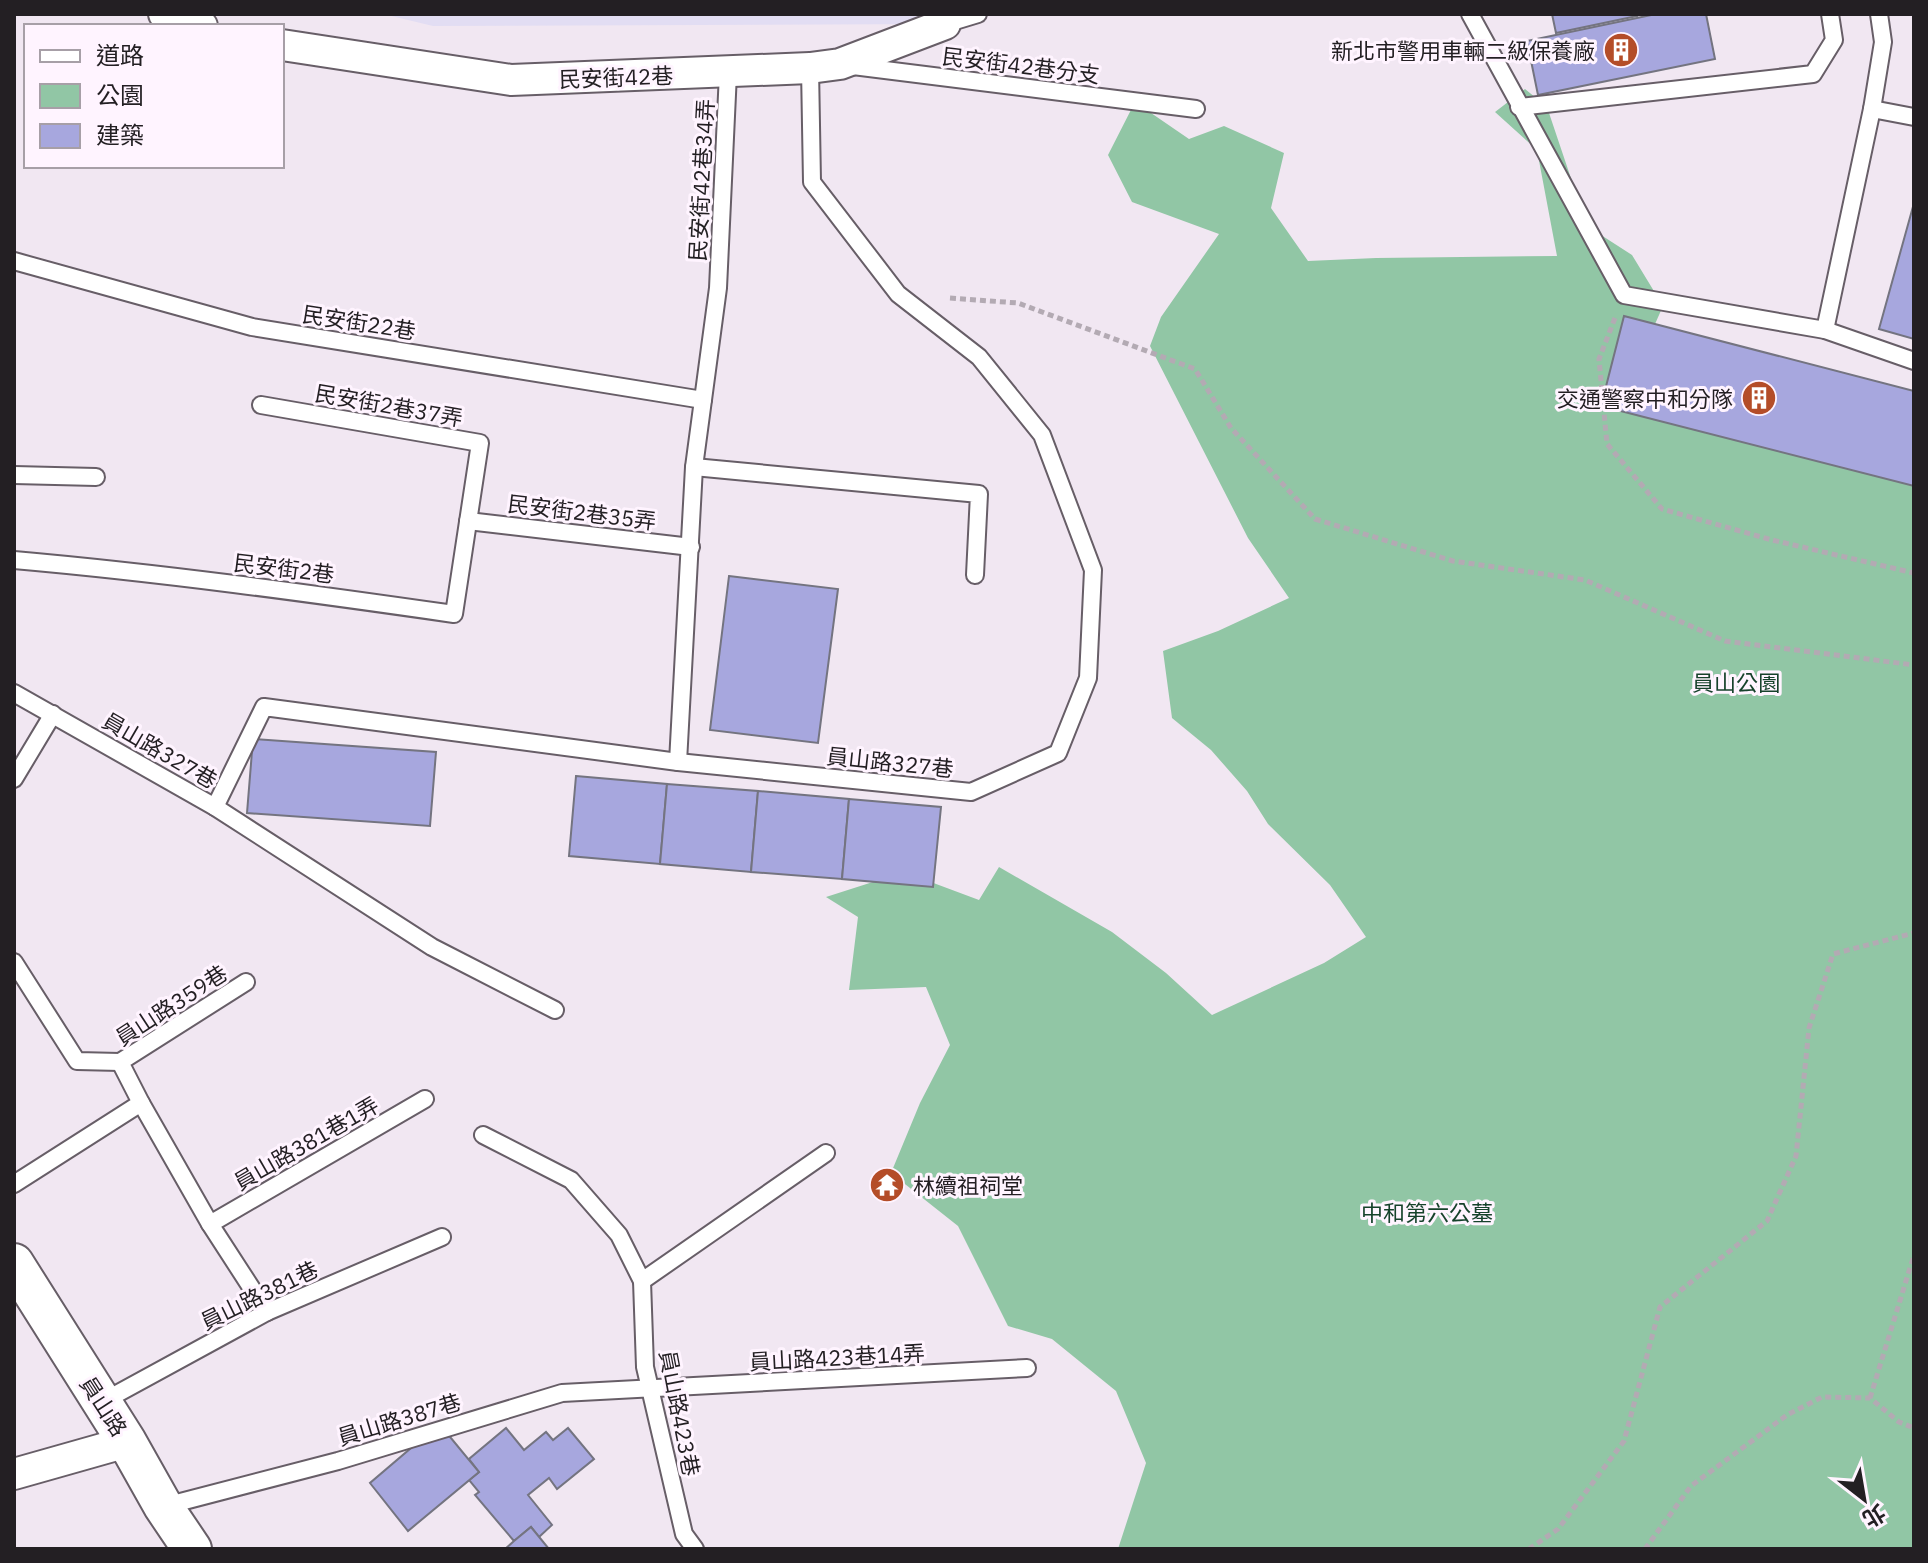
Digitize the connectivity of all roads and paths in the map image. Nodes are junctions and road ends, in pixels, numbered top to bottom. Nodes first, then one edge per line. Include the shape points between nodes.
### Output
1 (164, 14) edge
2 (978, 14) edge
3 (1470, 14) edge
4 (1830, 14) edge
5 (1879, 14) edge
6 (196, 24) edge
7 (945, 24) joint
8 (284, 45) edge
9 (840, 64) junction
10 (810, 68) junction
11 (728, 73) junction
12 (1519, 107) junction
13 (1196, 109) dead end
14 (1872, 109) junction
15 (1914, 117) edge
16 (14, 261) edge
17 (898, 294) junction
18 (1624, 295) junction
19 (1825, 330) junction
20 (1914, 361) edge
21 (703, 400) junction
22 (261, 405) dead end
23 (694, 467) junction
24 (14, 475) edge
25 (96, 477) dead end
26 (468, 521) junction
27 (691, 547) junction
28 (14, 560) edge
29 (1914, 573) edge
30 (975, 575) dead end
31 (1914, 665) edge
32 (14, 693) edge
33 (53, 714) junction
34 (678, 762) junction
35 (14, 779) edge
36 (215, 807) junction
37 (1914, 933) edge
38 (14, 962) edge
39 (246, 982) dead end
40 (555, 1010) dead end
41 (120, 1062) junction
42 (425, 1099) dead end
43 (141, 1103) junction
44 (483, 1135) dead end
45 (826, 1153) dead end
46 (14, 1184) edge
47 (210, 1224) junction
48 (442, 1237) dead end
49 (1914, 1255) edge
50 (14, 1263) edge
51 (642, 1281) junction
52 (267, 1312) junction
53 (1027, 1368) dead end
54 (650, 1390) junction
55 (1870, 1398) junction
56 (101, 1403) junction
57 (1914, 1428) edge
58 (127, 1442) junction
59 (14, 1474) edge
60 (163, 1506) junction
61 (192, 1549) edge
62 (695, 1549) edge
63 (1529, 1549) edge
64 (1645, 1549) edge

1 - 6 street
2 - 7 lane
3 - 12 lane
4 - 12 lane via 1834,40 1813,74
5 - 14 lane via 1883,42
7 - 9 street, 民安街42巷
8 - 11 street, 民安街42巷 via 511,80
9 - 10 street, 民安街42巷
9 - 13 lane, 民安街42巷分支
10 - 11 street, 民安街42巷
10 - 17 lane, 員山路327巷 via 812,182
11 - 21 lane, 民安街42巷34弄 via 718,288
12 - 18 lane
14 - 15 lane
14 - 19 lane
16 - 21 lane, 民安街22巷 via 252,327
17 - 31 path via 1018,303 1195,369 1231,428 1315,519 1453,561 1585,580 1725,641
17 - 34 lane, 員山路327巷 via 979,357 1042,435 1093,570 1088,678 1058,753 971,792
18 - 19 lane
18 - 29 path via 1599,359 1607,444 1662,509
19 - 20 lane
21 - 23 lane, 民安街42巷34弄
22 - 26 lane, 民安街2巷37弄 via 480,443
23 - 27 lane, 民安街42巷34弄
23 - 30 lane via 979,494
24 - 25 lane
26 - 27 lane, 民安街2巷35弄
26 - 28 lane, 民安街2巷 via 454,614 268,587
27 - 34 lane, 民安街42巷34弄
32 - 33 lane, 員山路327巷
33 - 35 lane
33 - 36 lane, 員山路327巷
34 - 36 lane, 員山路327巷 via 264,707
36 - 40 lane via 432,947
37 - 63 path via 1833,954 1809,1028 1796,1156 1767,1221 1660,1307 1624,1441 1558,1529
38 - 41 lane via 77,1061
39 - 41 lane, 員山路359巷
41 - 43 lane, 員山路359巷
42 - 47 lane, 員山路381巷1弄
43 - 46 lane
43 - 47 lane, 員山路359巷
44 - 51 lane, 員山路423巷 via 571,1180 619,1235
45 - 51 lane
47 - 52 lane, 員山路359巷
48 - 52 lane, 員山路381巷
49 - 55 path
50 - 56 street, 員山路
51 - 54 lane, 員山路423巷
52 - 56 lane, 員山路381巷
53 - 54 lane, 員山路423巷14弄
54 - 60 lane, 員山路387巷 via 562,1393 338,1461
54 - 62 lane, 員山路423巷 via 684,1534
55 - 57 path
55 - 64 path via 1822,1397 1787,1415 1691,1486
56 - 58 street, 員山路
58 - 59 street
58 - 60 street, 員山路
60 - 61 street, 員山路

